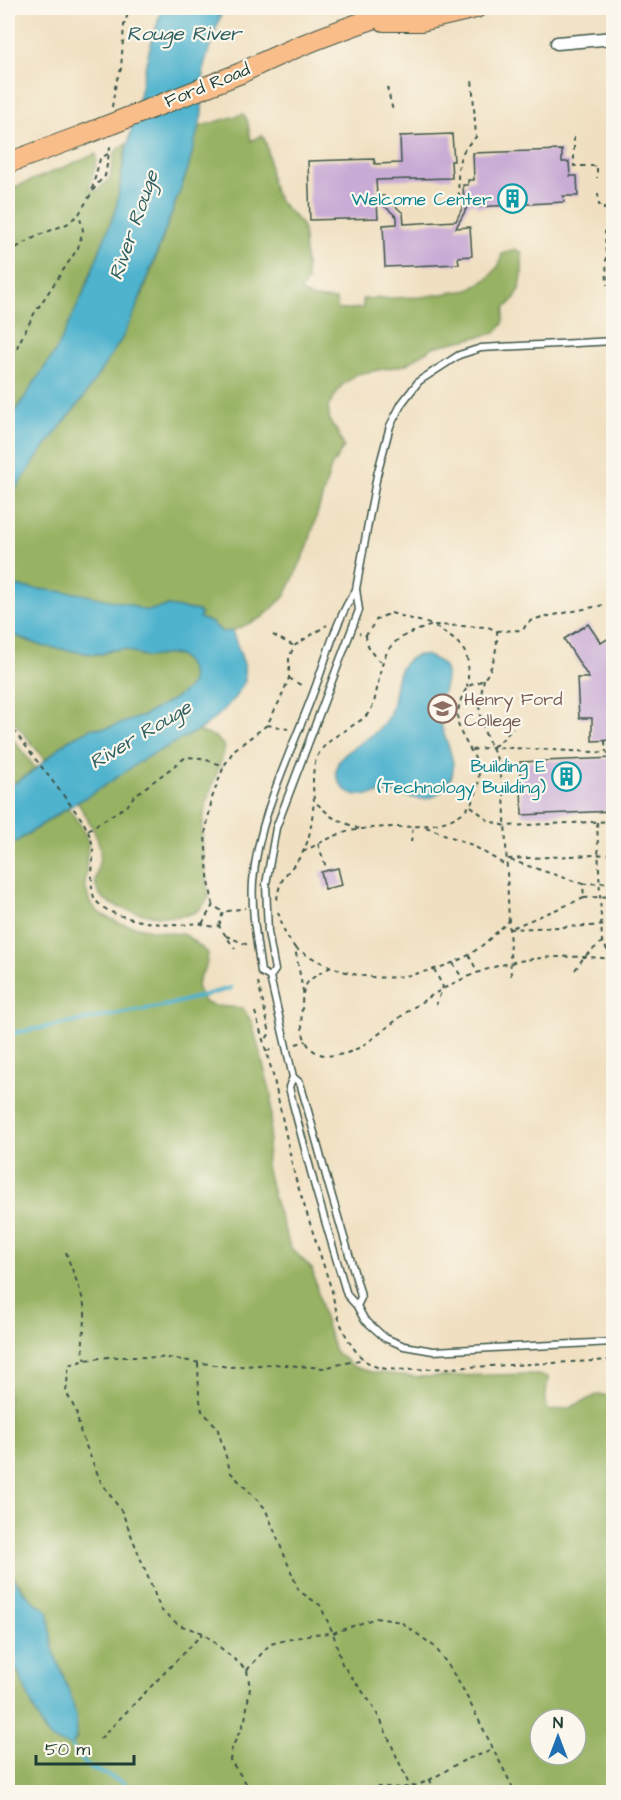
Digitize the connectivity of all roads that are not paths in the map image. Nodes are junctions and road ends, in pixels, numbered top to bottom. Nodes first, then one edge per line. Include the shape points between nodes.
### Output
1 (406, 8) edge
2 (476, 8) edge
3 (364, 21) junction
4 (614, 38) edge
5 (556, 43) dead end
6 (8, 163) edge
7 (614, 341) edge
8 (356, 589) junction
9 (270, 978) junction
10 (293, 1077) junction
11 (357, 1306) junction
12 (614, 1342) edge

1 - 3 main road, Ford Road
2 - 3 main road via 421,21
3 - 6 main road, Ford Road, bridge
4 - 5 street
7 - 8 lane via 481,348 459,355 419,381 390,426
8 - 9 lane via 359,609 276,828 266,884 274,970
8 - 9 lane via 345,606 264,824 253,883 261,972
9 - 10 lane
10 - 11 lane via 290,1087 315,1188 347,1295
10 - 11 lane via 300,1083 360,1292
11 - 12 lane via 364,1319 385,1338 433,1351

